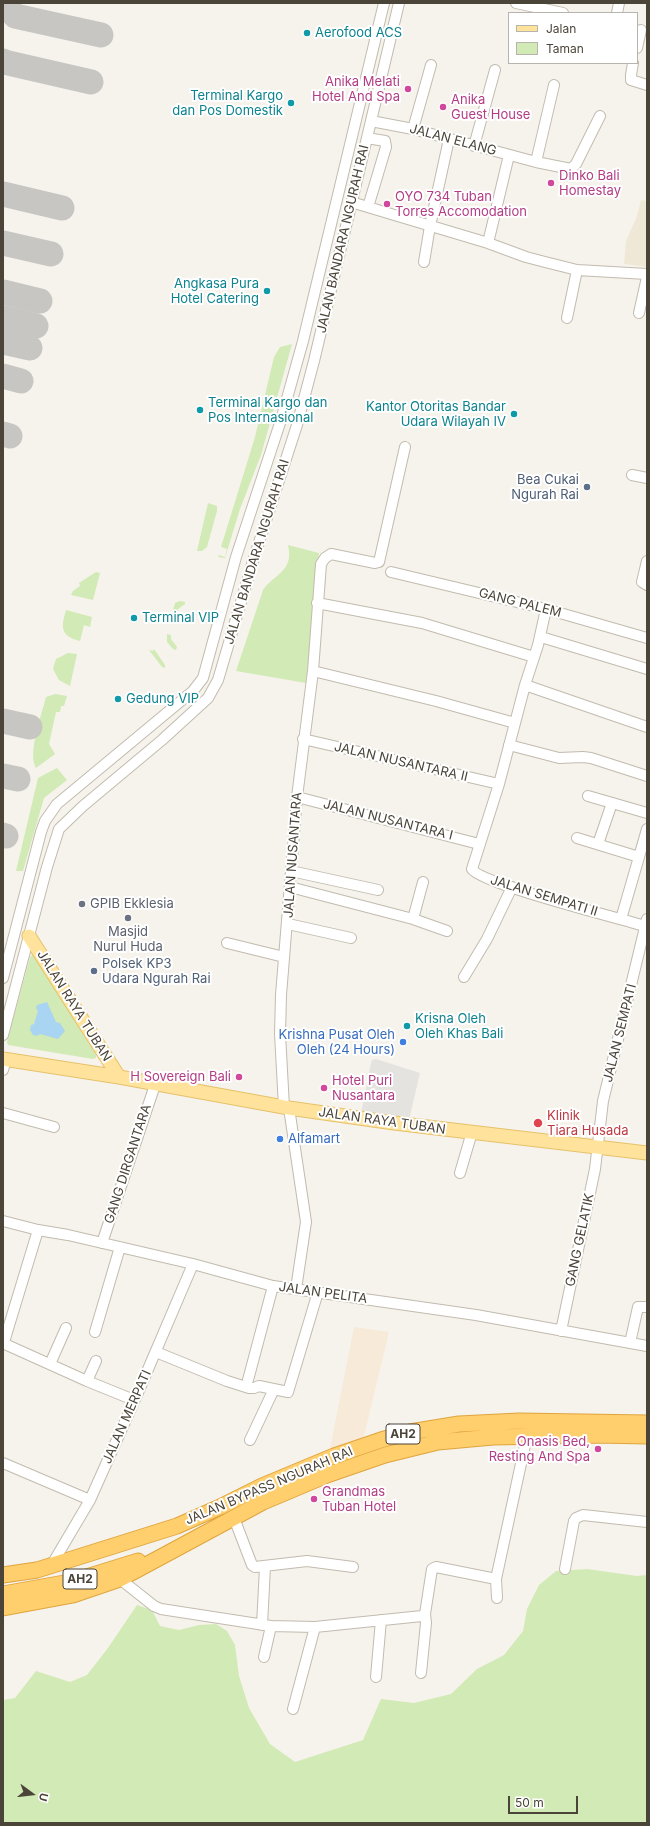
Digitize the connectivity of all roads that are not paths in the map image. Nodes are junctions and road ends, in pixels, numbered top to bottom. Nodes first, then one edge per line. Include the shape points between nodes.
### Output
1 (384, 3) edge
2 (399, 3) edge
3 (516, 3) edge
4 (558, 12) edge
5 (642, 30) edge
6 (638, 44) edge
7 (633, 64) edge
8 (431, 65) dead end
9 (495, 70) dead end
10 (554, 85) dead end
11 (647, 85) edge
12 (600, 116) dead end
13 (375, 122) junction
14 (413, 129) junction
15 (367, 138) junction
16 (449, 139) junction
17 (385, 141) junction
18 (474, 146) junction
19 (510, 155) junction
20 (536, 162) junction
21 (351, 202) junction
22 (368, 207) junction
23 (430, 226) junction
24 (488, 243) junction
25 (424, 262) dead end
26 (577, 270) junction
27 (647, 274) edge
28 (647, 277) edge
29 (639, 313) dead end
30 (567, 318) dead end
31 (405, 447) dead end
32 (632, 476) dead end
33 (647, 478) edge
34 (249, 517) junction
35 (265, 521) junction
36 (647, 561) edge
37 (391, 572) dead end
38 (647, 585) edge
39 (317, 603) junction
40 (223, 605) junction
41 (239, 609) junction
42 (546, 609) junction
43 (541, 637) junction
44 (647, 638) edge
45 (534, 657) junction
46 (647, 669) edge
47 (312, 671) junction
48 (525, 685) junction
49 (515, 723) junction
50 (647, 727) edge
51 (303, 739) junction
52 (509, 745) junction
53 (96, 771) junction
54 (647, 776) edge
55 (499, 784) junction
56 (108, 785) junction
57 (588, 796) dead end
58 (297, 797) junction
59 (612, 803) junction
60 (647, 813) edge
61 (647, 829) edge
62 (577, 838) dead end
63 (479, 844) junction
64 (598, 844) junction
65 (642, 854) edge
66 (292, 871) junction
67 (423, 882) dead end
68 (290, 887) junction
69 (512, 887) junction
70 (378, 890) dead end
71 (622, 919) junction
72 (413, 920) junction
73 (646, 922) edge
74 (288, 924) junction
75 (447, 931) dead end
76 (29, 936) junction
77 (351, 938) dead end
78 (227, 943) dead end
79 (284, 957) junction
80 (3, 978) edge
81 (464, 978) dead end
82 (3, 1035) edge
83 (4, 1063) edge
84 (119, 1077) junction
85 (155, 1084) junction
86 (286, 1107) junction
87 (3, 1113) edge
88 (54, 1127) dead end
89 (472, 1132) junction
90 (597, 1148) junction
91 (647, 1154) edge
92 (460, 1173) dead end
93 (3, 1221) edge
94 (38, 1230) junction
95 (102, 1243) junction
96 (120, 1247) junction
97 (192, 1264) junction
98 (273, 1286) junction
99 (296, 1289) junction
100 (318, 1292) junction
101 (647, 1307) edge
102 (66, 1328) dead end
103 (561, 1331) junction
104 (95, 1332) dead end
105 (630, 1343) junction
106 (647, 1346) edge
107 (156, 1352) junction
108 (96, 1362) dead end
109 (50, 1364) junction
110 (248, 1380) dead end
111 (87, 1381) junction
112 (274, 1389) junction
113 (134, 1400) junction
114 (647, 1423) edge
115 (527, 1436) junction
116 (647, 1436) edge
117 (250, 1440) dead end
118 (3, 1463) edge
119 (90, 1500) junction
120 (234, 1518) junction
121 (647, 1522) edge
122 (177, 1526) junction
123 (180, 1545) junction
124 (51, 1566) junction
125 (266, 1567) junction
126 (353, 1567) dead end
127 (566, 1569) dead end
128 (3, 1575) edge
129 (120, 1579) junction
130 (496, 1579) junction
131 (3, 1583) edge
132 (3, 1594) edge
133 (497, 1598) dead end
134 (3, 1608) edge
135 (425, 1614) junction
136 (381, 1620) junction
137 (267, 1626) junction
138 (315, 1627) junction
139 (264, 1657) dead end
140 (421, 1673) dead end
141 (376, 1677) dead end
142 (293, 1709) dead end

1 - 34 street, JALAN BANDARA NGURAH RAI via 303,340 281,420
2 - 13 street, JALAN BANDARA NGURAH RAI
3 - 4 street
5 - 6 street
7 - 11 street via 632,80
8 - 14 street
9 - 18 street
10 - 20 street
12 - 20 street, JALAN ELANG via 571,169
13 - 14 street, JALAN ELANG
13 - 15 street, JALAN BANDARA NGURAH RAI
13 - 17 street
14 - 16 street, JALAN ELANG
15 - 17 street
15 - 21 street, JALAN BANDARA NGURAH RAI
16 - 18 street, JALAN ELANG
16 - 23 street
17 - 22 street via 386,150
18 - 19 street, JALAN ELANG
19 - 20 street, JALAN ELANG
19 - 24 street
21 - 22 street
21 - 35 street, JALAN BANDARA NGURAH RAI via 297,425
22 - 23 street
23 - 24 street
23 - 25 street
24 - 26 street via 526,257
26 - 27 street
26 - 30 street
28 - 29 street
31 - 39 street, JALAN NUSANTARA via 379,562 328,555 321,564
32 - 33 street
34 - 35 street
34 - 40 street, JALAN BANDARA NGURAH RAI
35 - 41 street, JALAN BANDARA NGURAH RAI
36 - 38 street via 642,582
37 - 42 street, GANG PALEM
39 - 45 street via 422,623
39 - 47 street, JALAN NUSANTARA
40 - 41 street
40 - 53 street, JALAN BANDARA NGURAH RAI via 203,678 198,685
41 - 56 street, JALAN BANDARA NGURAH RAI via 218,680 208,698
42 - 43 street
42 - 44 street, GANG PALEM
43 - 45 street
43 - 46 street
45 - 48 street
47 - 49 street
47 - 51 street, JALAN NUSANTARA
48 - 49 street
48 - 50 street
49 - 52 street
51 - 55 street, JALAN NUSANTARA II
51 - 58 street, JALAN NUSANTARA
52 - 54 street via 559,758 591,758
52 - 55 street
53 - 56 street
53 - 80 street, JALAN BANDARA NGURAH RAI via 57,804 45,820
55 - 63 street
56 - 76 street, JALAN BANDARA NGURAH RAI via 59,829
57 - 59 street
58 - 63 street, JALAN NUSANTARA I
58 - 66 street, JALAN NUSANTARA
59 - 60 street
59 - 64 street
61 - 65 street
62 - 64 street
63 - 69 street, JALAN SEMPATI II via 472,871
64 - 65 street
65 - 71 street
66 - 68 street, JALAN NUSANTARA
66 - 70 street
67 - 72 street
68 - 72 street
68 - 74 street, JALAN NUSANTARA
69 - 71 street, JALAN SEMPATI II
69 - 81 street via 487,939
71 - 73 street, JALAN SEMPATI II
72 - 75 street
73 - 90 street, JALAN SEMPATI via 603,1101
74 - 77 street
74 - 79 street, JALAN NUSANTARA
76 - 82 street, JALAN BANDARA NGURAH RAI
76 - 84 main road, JALAN RAYA TUBAN
78 - 79 street
79 - 86 street, JALAN NUSANTARA via 280,1034
83 - 84 main road, JALAN RAYA TUBAN
84 - 85 main road, JALAN RAYA TUBAN
85 - 86 main road, JALAN RAYA TUBAN
85 - 95 street, GANG DIRGANTARA
86 - 89 main road, JALAN RAYA TUBAN
86 - 99 street, JALAN NUSANTARA via 306,1222
87 - 88 street
89 - 90 main road, JALAN RAYA TUBAN
89 - 92 street
90 - 91 main road, JALAN RAYA TUBAN
90 - 103 street, GANG GELATIK
93 - 94 street, JALAN PELITA
94 - 95 street, JALAN PELITA
94 - 109 street via 4,1340 7,1345
95 - 96 street, JALAN PELITA
96 - 97 street, JALAN PELITA
96 - 104 street
97 - 98 street, JALAN PELITA
97 - 107 street, JALAN MERPATI
98 - 99 street, JALAN PELITA
98 - 110 street
99 - 100 street, JALAN PELITA
100 - 103 street, JALAN PELITA
100 - 112 street via 289,1392
101 - 105 street via 638,1307
102 - 109 street
103 - 105 street, JALAN PELITA
105 - 106 street, JALAN PELITA
107 - 112 street via 226,1381 249,1388 259,1386
107 - 113 street, JALAN MERPATI
108 - 111 street
109 - 111 street
111 - 113 street
112 - 117 street
113 - 119 street, JALAN MERPATI
114 - 122 highway, JALAN BYPASS NGURAH RAI / AH2 via 511,1421 459,1424 410,1432 334,1456
115 - 116 highway, JALAN BYPASS NGURAH RAI / AH2
115 - 120 highway, JALAN BYPASS NGURAH RAI / AH2 via 460,1439 385,1455 327,1475 263,1502
115 - 130 street
118 - 119 street
119 - 124 street, JALAN MERPATI
120 - 123 highway, JALAN BYPASS NGURAH RAI / AH2
120 - 125 street via 252,1565 257,1568
121 - 127 street via 583,1515 576,1518
122 - 124 highway
122 - 131 highway, AH2 via 152,1541 99,1562
123 - 129 highway
123 - 132 highway, AH2 via 70,1582
124 - 128 highway
125 - 126 street via 307,1561
125 - 137 street
129 - 134 highway via 73,1595
129 - 137 street via 161,1609
130 - 133 street
130 - 135 street via 435,1567 431,1571
135 - 136 street
135 - 140 street
136 - 138 street
136 - 141 street
137 - 138 street
137 - 139 street
138 - 142 street

